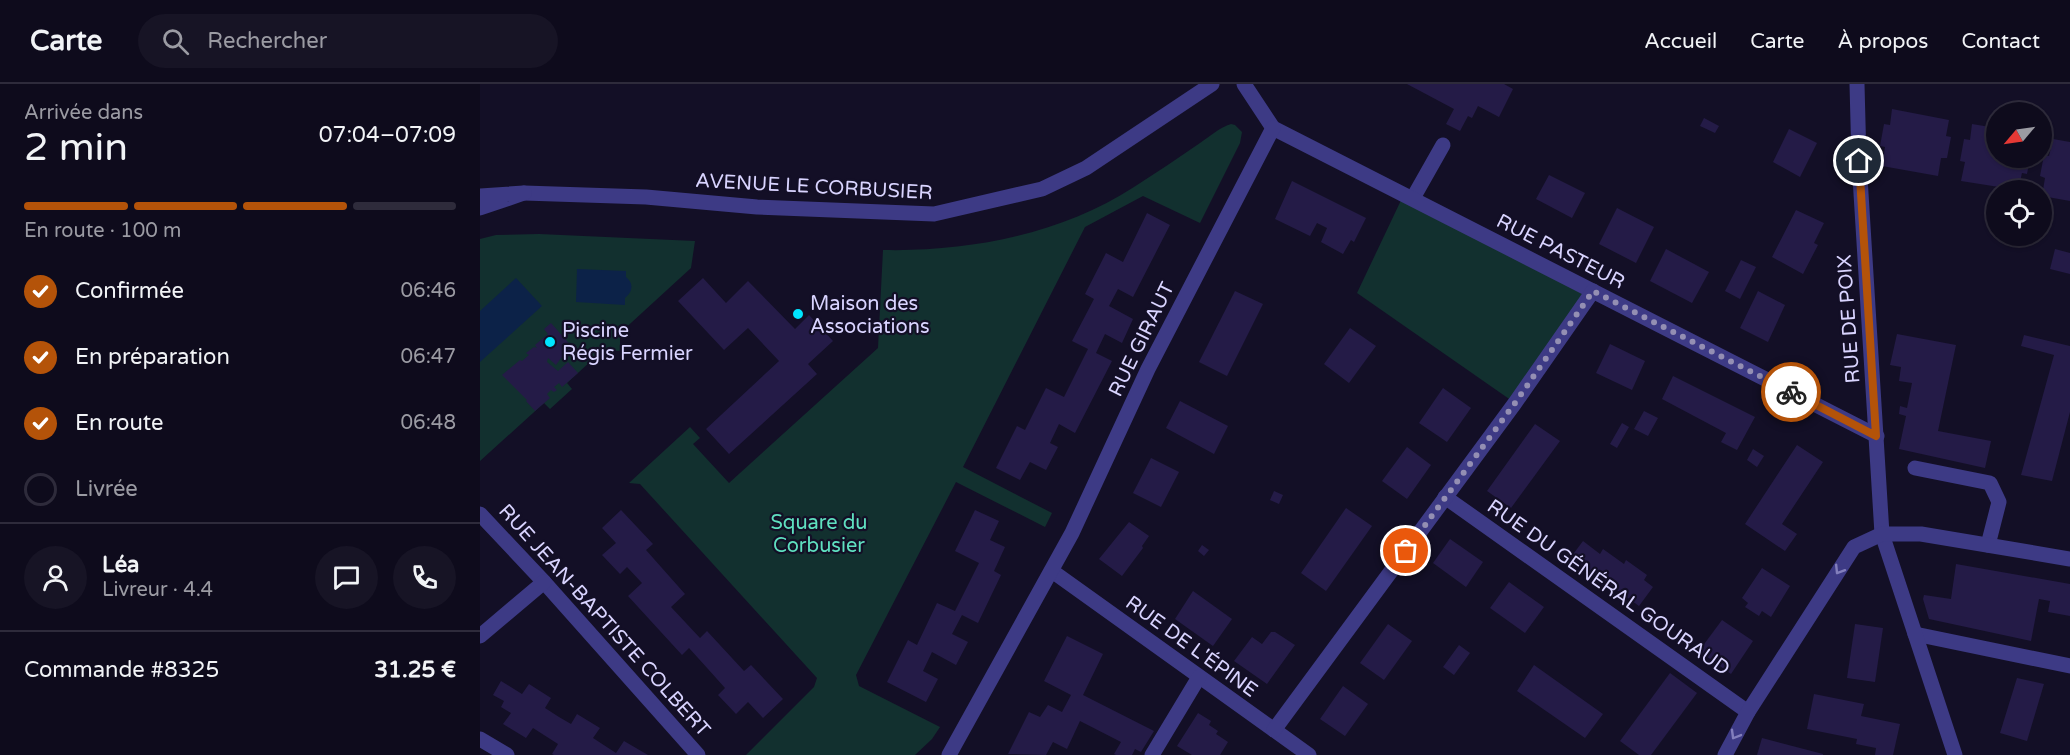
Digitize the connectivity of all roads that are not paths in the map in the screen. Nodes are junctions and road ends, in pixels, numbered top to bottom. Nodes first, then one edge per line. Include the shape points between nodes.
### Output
1 (1212, 84) edge
2 (1244, 84) edge
3 (1857, 84) edge
4 (1273, 128) junction
5 (1443, 145) dead end
6 (524, 193) junction
7 (480, 195) edge
8 (1413, 198) junction
9 (480, 208) edge
10 (1593, 291) junction
11 (1876, 436) junction
12 (1915, 468) dead end
13 (1445, 497) junction
14 (480, 514) edge
15 (1882, 534) junction
16 (1988, 545) junction
17 (2070, 559) edge
18 (1052, 571) junction
19 (544, 582) junction
20 (1915, 634) junction
21 (480, 636) edge
22 (2070, 666) edge
23 (1199, 677) junction
24 (1748, 712) junction
25 (1274, 730) junction
26 (480, 739) edge
27 (507, 755) edge
28 (698, 755) edge
29 (949, 755) edge
30 (1152, 755) edge
31 (1309, 755) edge
32 (1725, 755) edge
33 (1955, 755) edge

1 - 6 street, AVENUE LE CORBUSIER via 1086,168 1042,189 934,214
2 - 4 street
3 - 11 street, RUE DE POIX
4 - 8 street, RUE PASTEUR
4 - 18 street, RUE GIRAUT via 1148,369
5 - 8 street
6 - 7 street, AVENUE LE CORBUSIER
6 - 9 street, AVENUE LE CORBUSIER
8 - 10 street, RUE PASTEUR
10 - 11 street, RUE PASTEUR
10 - 13 street
11 - 15 street, RUE DE POIX
12 - 16 street via 1990,483 1999,502
13 - 24 street, RUE DU GÉNÉRAL GOURAUD
13 - 25 street
14 - 19 street, RUE JEAN-BAPTISTE COLBERT
15 - 16 street via 1921,534
15 - 20 street, RUE DE POIX
15 -> 24 street via 1854,547
16 - 17 street
18 - 23 street, RUE DE L'ÉPINE
18 - 29 street, RUE GIRAUT
19 - 21 street
19 - 28 street, RUE JEAN-BAPTISTE COLBERT
20 - 22 street
20 - 33 street, RUE DE POIX
23 - 25 street, RUE DE L'ÉPINE
23 - 30 street
24 -> 32 street
25 - 31 street, RUE DE L'ÉPINE
26 - 27 street

